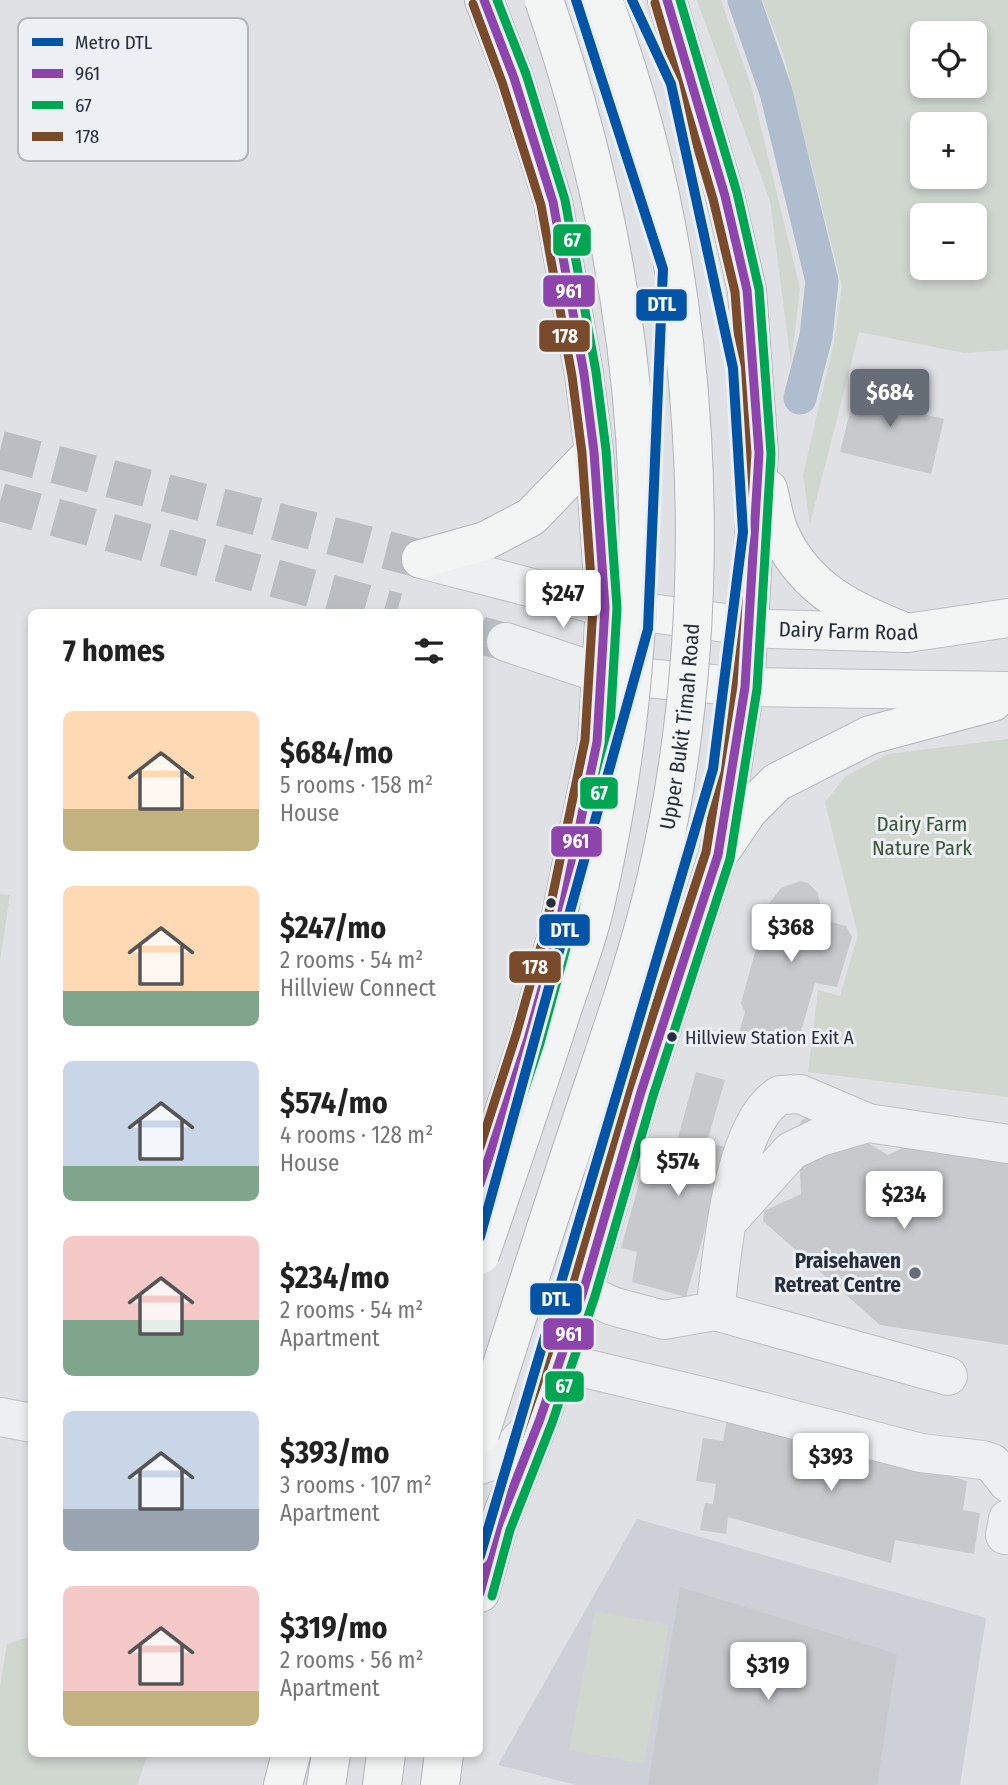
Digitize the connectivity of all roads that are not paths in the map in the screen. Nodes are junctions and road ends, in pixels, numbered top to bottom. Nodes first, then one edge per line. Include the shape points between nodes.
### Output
1 (484, 0) edge
2 (544, 0) edge
3 (603, 0) edge
4 (667, 0) edge
5 (594, 452) junction
6 (760, 453) junction
7 (421, 559) joint
8 (606, 607) junction
9 (1008, 618) edge
10 (751, 625) junction
11 (907, 633) junction
12 (506, 642) tunnel mouth
13 (602, 674) junction
14 (745, 687) junction
15 (1005, 691) edge
16 (718, 855) junction
17 (868, 1123) junction
18 (1008, 1144) edge
19 (483, 1175) edge
20 (727, 1222) junction
21 (483, 1246) edge
22 (583, 1292) junction
23 (715, 1311) junction
24 (559, 1362) junction
25 (948, 1376) dead end
26 (0, 1417) edge
27 (541, 1419) junction
28 (28, 1422) edge
29 (483, 1425) edge
30 (483, 1464) edge
31 (1008, 1483) edge
32 (483, 1582) edge
33 (290, 1757) edge
34 (331, 1757) edge
35 (386, 1757) edge
36 (444, 1757) edge
37 (283, 1785) edge
38 (326, 1785) edge
39 (382, 1785) edge
40 (440, 1785) edge

1 - 5 main road via 553,202
2 - 21 main road, bridge via 579,108 617,278 631,367 640,574 625,758 598,895
3 - 29 main road, Upper Bukit Timah Road, bridge via 633,84 668,242 687,362 694,574 684,709 672,802 623,1001
4 - 6 main road via 747,290
5 - 7 main road via 531,517 485,541
5 - 8 main road
6 - 10 main road
6 - 11 main road via 780,535 799,567 817,588 854,612
7 - 8 street
8 - 10 main road, Dairy Farm Road
8 - 13 main road
9 - 11 main road, Dairy Farm Road
10 - 11 main road, Dairy Farm Road
10 - 14 main road
12 - 13 street
13 - 14 main road
13 - 19 main road via 597,742 557,935
14 - 15 main road
14 - 16 main road
15 - 16 main road via 993,702 870,735 777,782 748,811
16 - 22 main road
17 - 18 street
17 - 20 street via 791,1151
17 - 20 street via 800,1094 772,1100 743,1154
20 - 23 street
22 - 23 street via 612,1306 664,1320
22 - 24 main road
23 - 25 street
24 - 27 main road
24 - 31 street via 930,1455 983,1460 992,1463
26 - 28 street
27 - 30 street via 506,1455
27 - 32 main road via 498,1526
33 - 37 main road
34 - 38 main road
35 - 39 main road
36 - 40 main road

